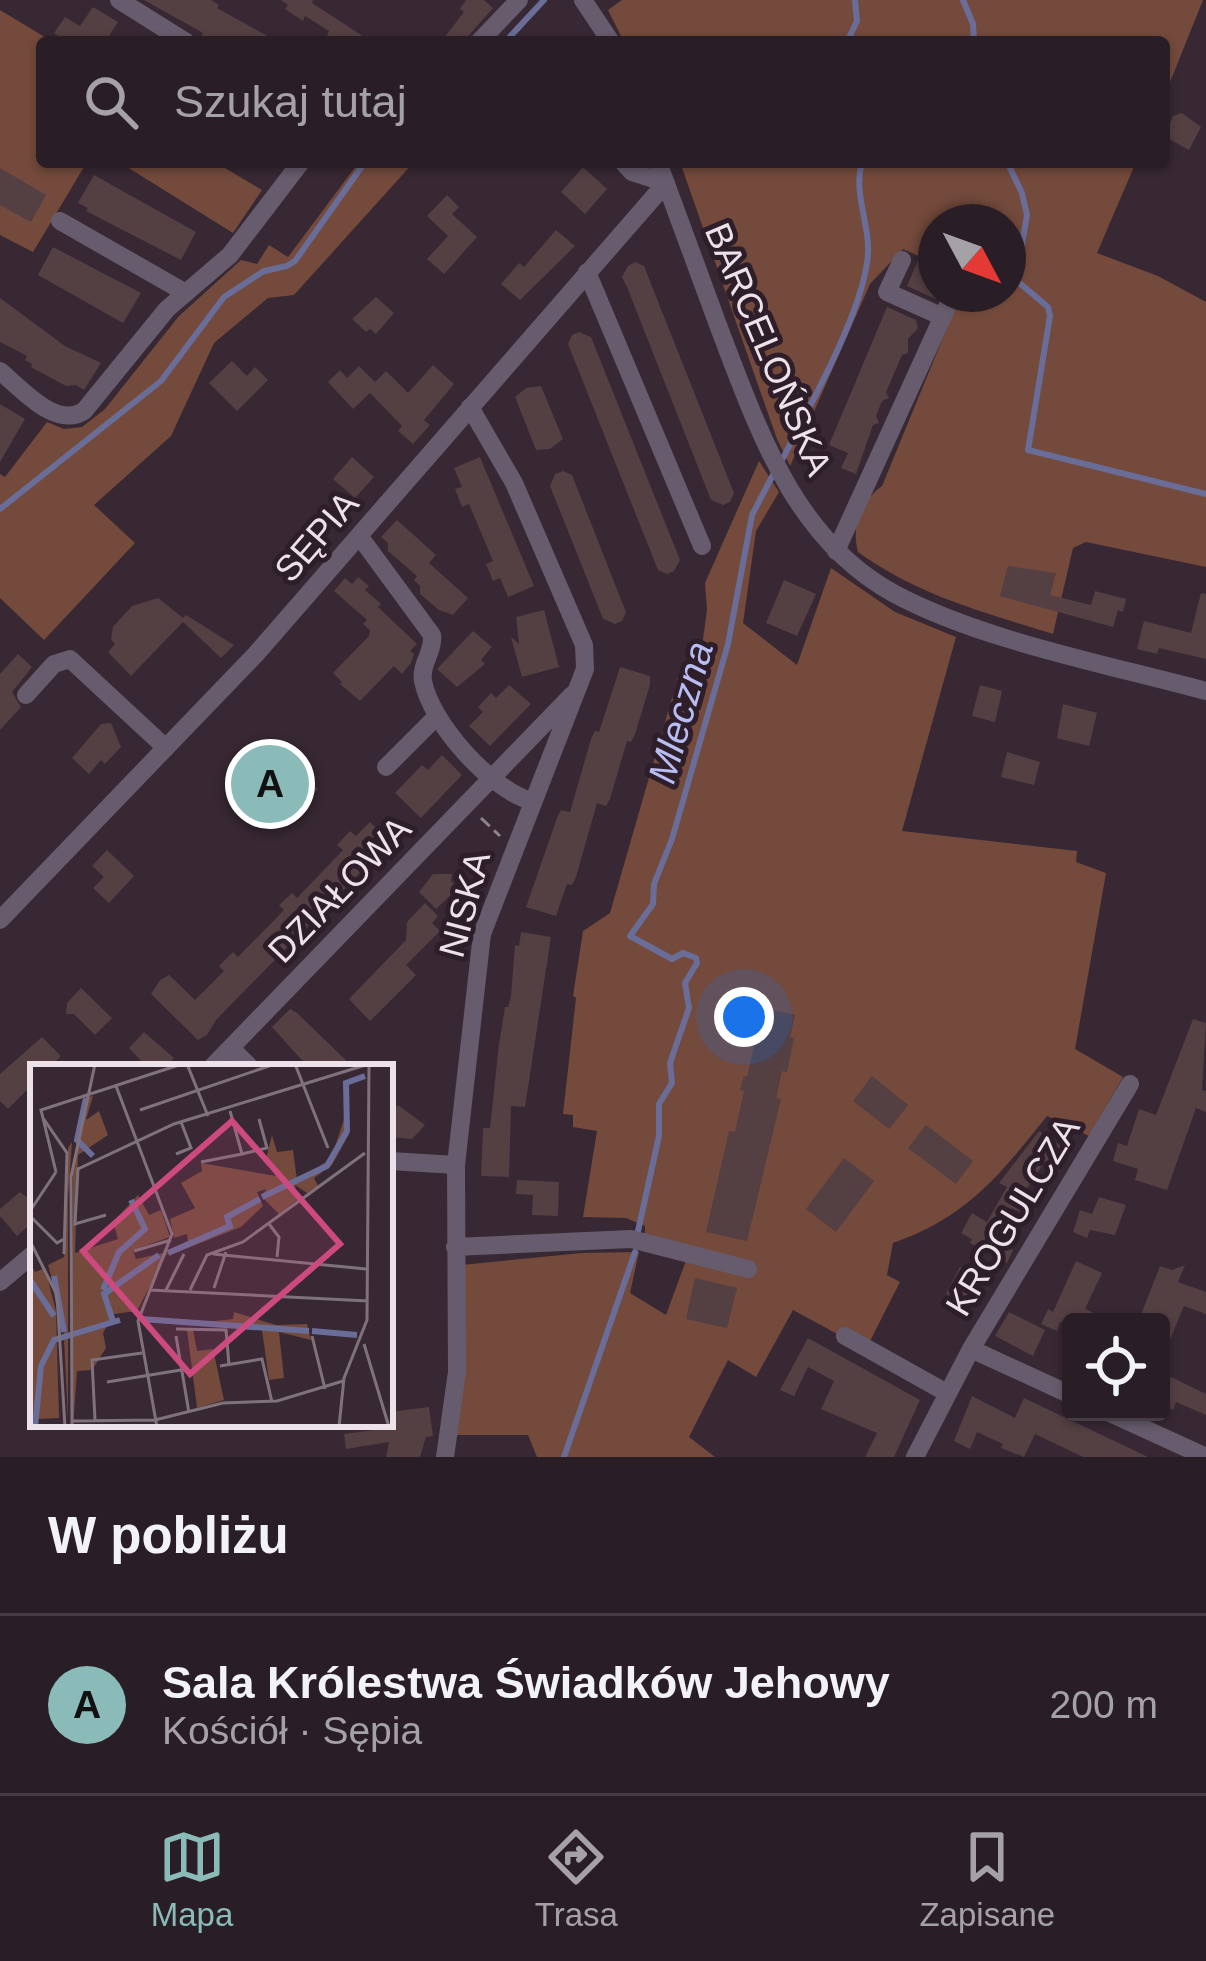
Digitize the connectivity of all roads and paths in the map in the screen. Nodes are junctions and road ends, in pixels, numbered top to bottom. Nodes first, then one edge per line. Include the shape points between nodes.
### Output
1 (119, 0) edge
2 (519, 0) edge
3 (583, 0) edge
4 (176, 36) edge
5 (485, 36) edge
6 (606, 36) edge
7 (296, 168) edge
8 (628, 168) edge
9 (660, 168) edge
10 (666, 183) junction
11 (60, 221) dead end
12 (902, 260) dead end
13 (587, 272) junction
14 (186, 293) junction
15 (945, 312) edge
16 (943, 317) junction
17 (0, 371) edge
18 (470, 407) junction
19 (360, 537) junction
20 (702, 546) dead end
21 (836, 551) junction
22 (579, 687) junction
23 (1206, 691) edge
24 (26, 694) dead end
25 (436, 717) junction
26 (166, 748) junction
27 (386, 767) dead end
28 (493, 777) junction
29 (531, 801) junction
30 (0, 920) edge
31 (231, 1048) junction
32 (215, 1064) edge
33 (247, 1064) edge
34 (1130, 1084) dead end
35 (393, 1161) edge
36 (456, 1165) junction
37 (455, 1247) junction
38 (30, 1257) edge
39 (748, 1269) dead end
40 (0, 1282) edge
41 (845, 1336) dead end
42 (970, 1349) junction
43 (1062, 1391) edge
44 (946, 1394) junction
45 (1128, 1421) edge
46 (445, 1457) edge
47 (915, 1457) edge
48 (1206, 1457) edge

1 - 4 street
2 - 5 street
3 - 6 street
7 - 14 street via 230,254
8 - 10 street
9 - 10 street, BARCELOŃSKA
10 - 13 street, SĘPIA
10 - 21 street, BARCELOŃSKA via 766,448
11 - 14 street
12 - 16 street via 887,292
13 - 18 street, SĘPIA
13 - 20 street
14 - 17 street via 74,417 51,412
15 - 16 street, BARCELOŃSKA
16 - 21 street, BARCELOŃSKA
18 - 19 street, SĘPIA
18 - 22 street, NISKA via 514,483 584,645
19 - 25 street via 432,635 422,676
19 - 26 street, SĘPIA
21 - 23 street, BARCELOŃSKA via 896,594 974,627
22 - 28 street, DZIAŁOWA
22 - 29 street, NISKA
24 - 26 street via 67,658
25 - 27 street
25 - 28 street
26 - 30 street, SĘPIA
28 - 29 street
28 - 31 street, DZIAŁOWA
29 - 36 street, NISKA via 482,934
31 - 32 street, DZIAŁOWA
31 - 33 street
34 - 42 street, KROGULCZA
35 - 36 street
36 - 37 street, NISKA
37 - 39 street via 631,1239
37 - 46 street, NISKA via 457,1372
38 - 40 street
41 - 44 street
42 - 43 street, KROGULCZA
42 - 44 street
44 - 47 street
45 - 48 street

